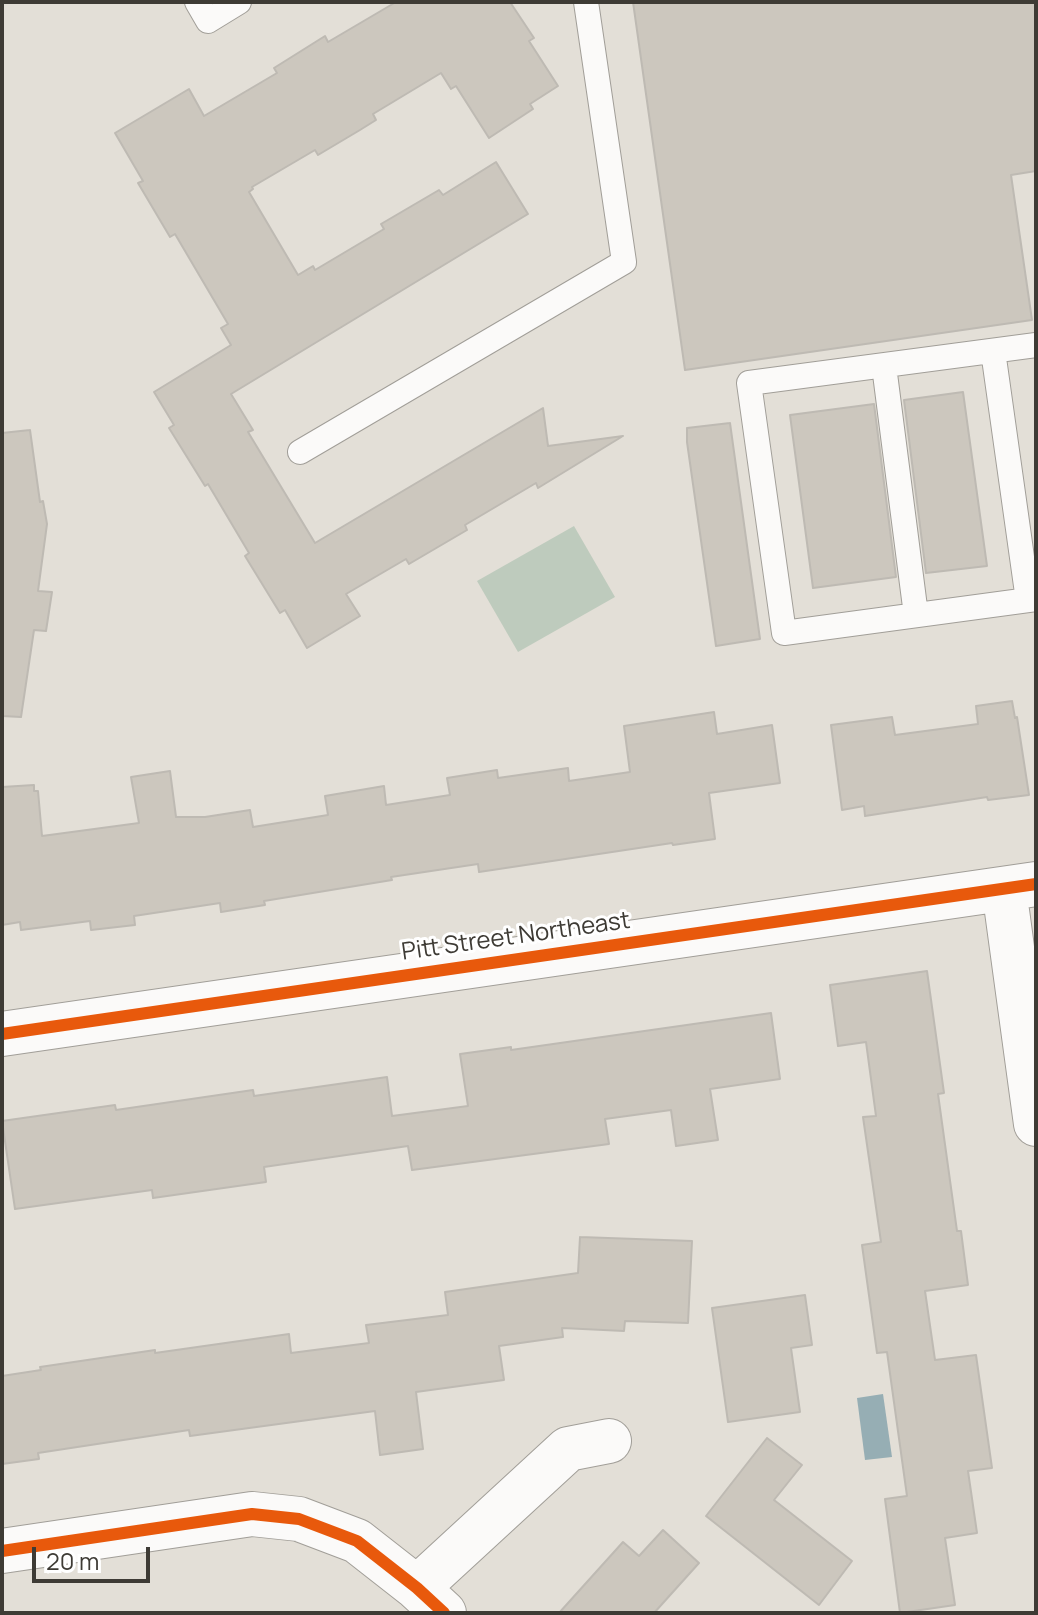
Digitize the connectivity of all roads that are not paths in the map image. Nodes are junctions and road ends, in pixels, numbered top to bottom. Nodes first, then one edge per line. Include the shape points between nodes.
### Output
1 (197, 2) edge
2 (239, 2) edge
3 (586, 2) edge
4 (1036, 345) edge
5 (993, 351) junction
6 (884, 366) junction
7 (300, 452) dead end
8 (1032, 600) edge
9 (916, 615) junction
10 (1020, 886) edge
11 (2, 1034) edge
12 (1036, 1124) edge
13 (609, 1441) dead end
14 (2, 1551) edge
15 (430, 1600) edge

1 - 2 lane via 208,21
3 - 7 lane via 624,262
4 - 5 lane
5 - 6 lane
5 - 8 lane
6 - 9 lane
6 - 9 lane via 749,383 751,399 784,633
8 - 9 lane
10 - 11 street, Pitt Street Northeast
10 - 12 street
13 - 15 street via 568,1449
14 - 15 street via 252,1514 299,1519 357,1541

